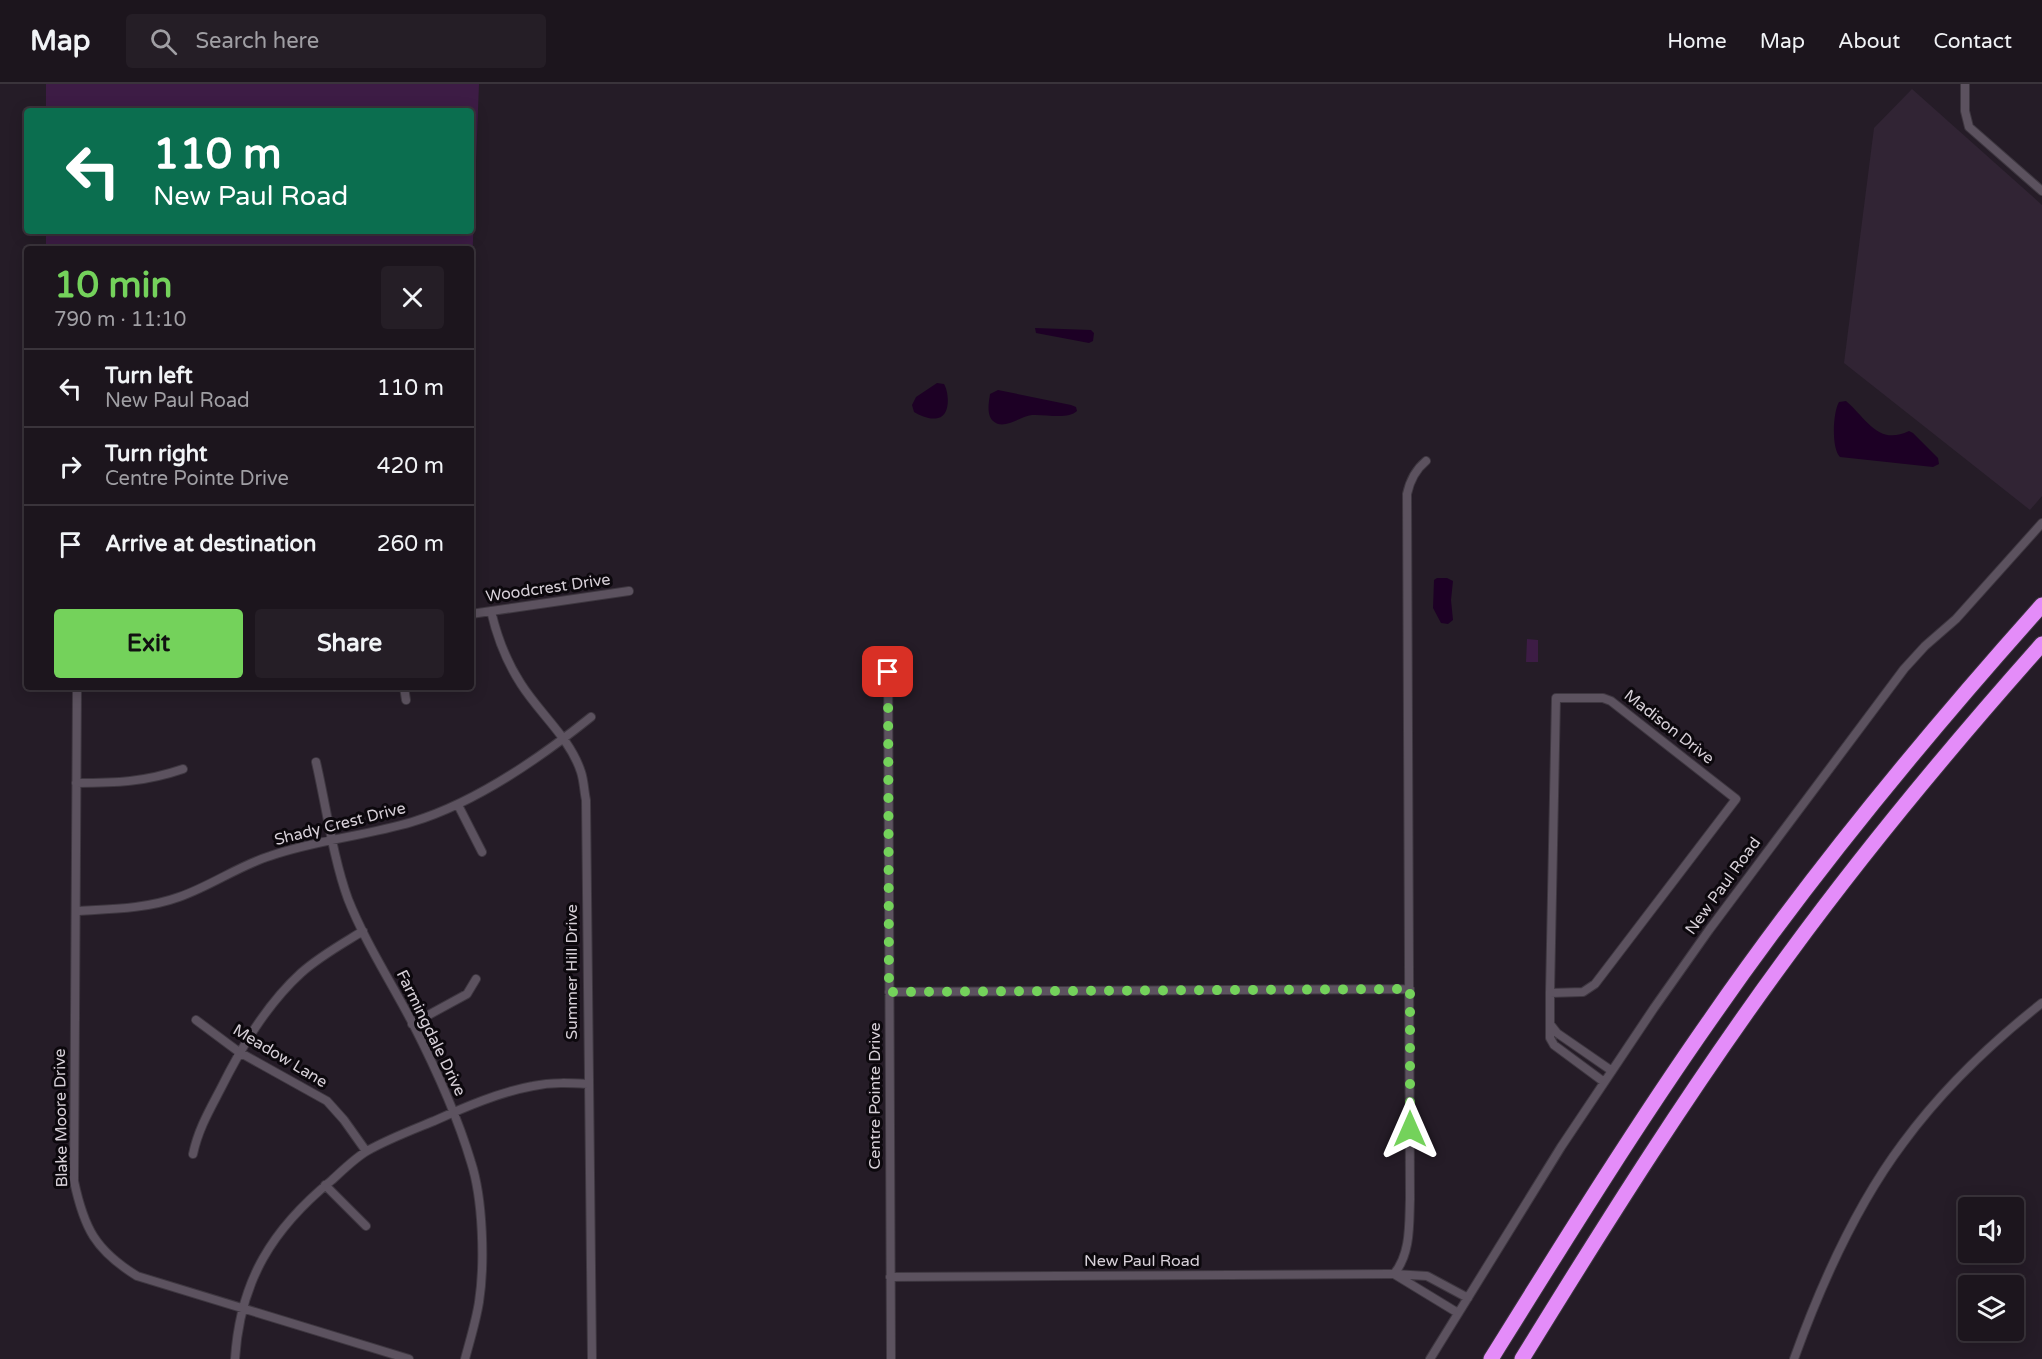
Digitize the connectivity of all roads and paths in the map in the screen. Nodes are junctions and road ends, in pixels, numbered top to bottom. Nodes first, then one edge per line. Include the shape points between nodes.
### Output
1 (1965, 84) edge
2 (2042, 191) edge
3 (1426, 461) dead end
4 (2042, 523) edge
5 (629, 591) dead end
6 (2042, 605) edge
7 (491, 611) junction
8 (474, 614) edge
9 (2042, 644) edge
10 (888, 652) dead end
11 (77, 690) edge
12 (404, 690) edge
13 (406, 700) dead end
14 (591, 717) dead end
15 (564, 739) junction
16 (316, 762) dead end
17 (183, 769) dead end
18 (76, 783) junction
19 (459, 805) junction
20 (333, 840) junction
21 (482, 852) dead end
22 (76, 911) junction
23 (363, 931) junction
24 (476, 980) dead end
25 (1410, 989) junction
26 (889, 992) junction
27 (1550, 993) junction
28 (2042, 1003) edge
29 (196, 1020) dead end
30 (412, 1024) junction
31 (1550, 1024) junction
32 (1582, 1051) junction
33 (239, 1052) junction
34 (1575, 1061) junction
35 (1612, 1071) junction
36 (1604, 1082) junction
37 (588, 1084) junction
38 (452, 1112) junction
39 (366, 1151) junction
40 (193, 1154) dead end
41 (325, 1185) junction
42 (366, 1226) dead end
43 (1394, 1274) junction
44 (891, 1277) junction
45 (1468, 1298) junction
46 (243, 1309) junction
47 (1458, 1314) junction
48 (235, 1359) edge
49 (409, 1359) edge
50 (465, 1359) edge
51 (592, 1359) edge
52 (891, 1359) edge
53 (1430, 1359) edge
54 (1491, 1359) edge
55 (1522, 1359) edge
56 (1794, 1359) edge

1 - 2 street via 1965,117 1969,127
3 - 25 street via 1414,473 1407,494
4 - 35 street, New Paul Road via 1956,619 1904,669 1709,930
5 - 7 street, Woodcrest Drive
6 - 54 highway via 1906,763 1766,942 1639,1124
7 - 8 street, Woodcrest Drive
7 - 15 street, Summer Hill Drive via 496,633 516,676
9 - 55 highway via 1902,808 1789,954 1625,1193
10 - 26 street, Centre Pointe Drive
11 - 18 street, Blake Moore Drive
12 - 13 street
14 - 15 street, Shady Crest Drive
15 - 19 street, Shady Crest Drive
15 - 37 street, Summer Hill Drive via 581,773 586,800
16 - 20 street, Farmingdale Drive
17 - 18 street via 137,781
18 - 22 street, Blake Moore Drive
19 - 20 street, Shady Crest Drive via 411,822
19 - 21 street
20 - 22 street, Shady Crest Drive via 268,856 179,897 122,909
20 - 23 street, Farmingdale Drive via 348,898
22 - 46 street, Blake Moore Drive via 74,1181 80,1209 100,1247 117,1264 137,1276
23 - 30 street, Farmingdale Drive
23 - 33 street via 301,973
24 - 30 street via 467,994
25 - 26 street
25 - 43 street via 1410,1207 1406,1253
26 - 44 street, Centre Pointe Drive
27 - 27 street, Madison Drive via 1556,698 1608,699 1736,799 1595,984 1582,992
27 - 31 street, Madison Drive
28 - 56 street via 2008,1030 1954,1084 1903,1143 1854,1220 1814,1305
29 - 33 street, Meadow Lane
30 - 38 street, Farmingdale Drive
31 - 32 street via 1557,1034
31 - 34 street, Madison Drive via 1554,1045
32 - 34 street
32 - 35 street
33 - 39 street, Meadow Lane via 327,1101
33 - 40 street via 198,1132
34 - 36 street, Madison Drive
35 - 36 street, New Paul Road
36 - 45 street, New Paul Road
37 - 38 street via 533,1086
37 - 51 street, Summer Hill Drive
38 - 39 street
38 - 50 street, Farmingdale Drive via 472,1162 480,1222 479,1300
39 - 41 street
41 - 42 street
41 - 46 street via 282,1229 266,1253 254,1273
43 - 44 street, New Paul Road
43 - 45 street, New Paul Road via 1427,1276
43 - 47 street
44 - 52 street, Centre Pointe Drive
45 - 47 street, New Paul Road
46 - 48 street
46 - 49 street, Blake Moore Drive
47 - 53 street, New Paul Road

